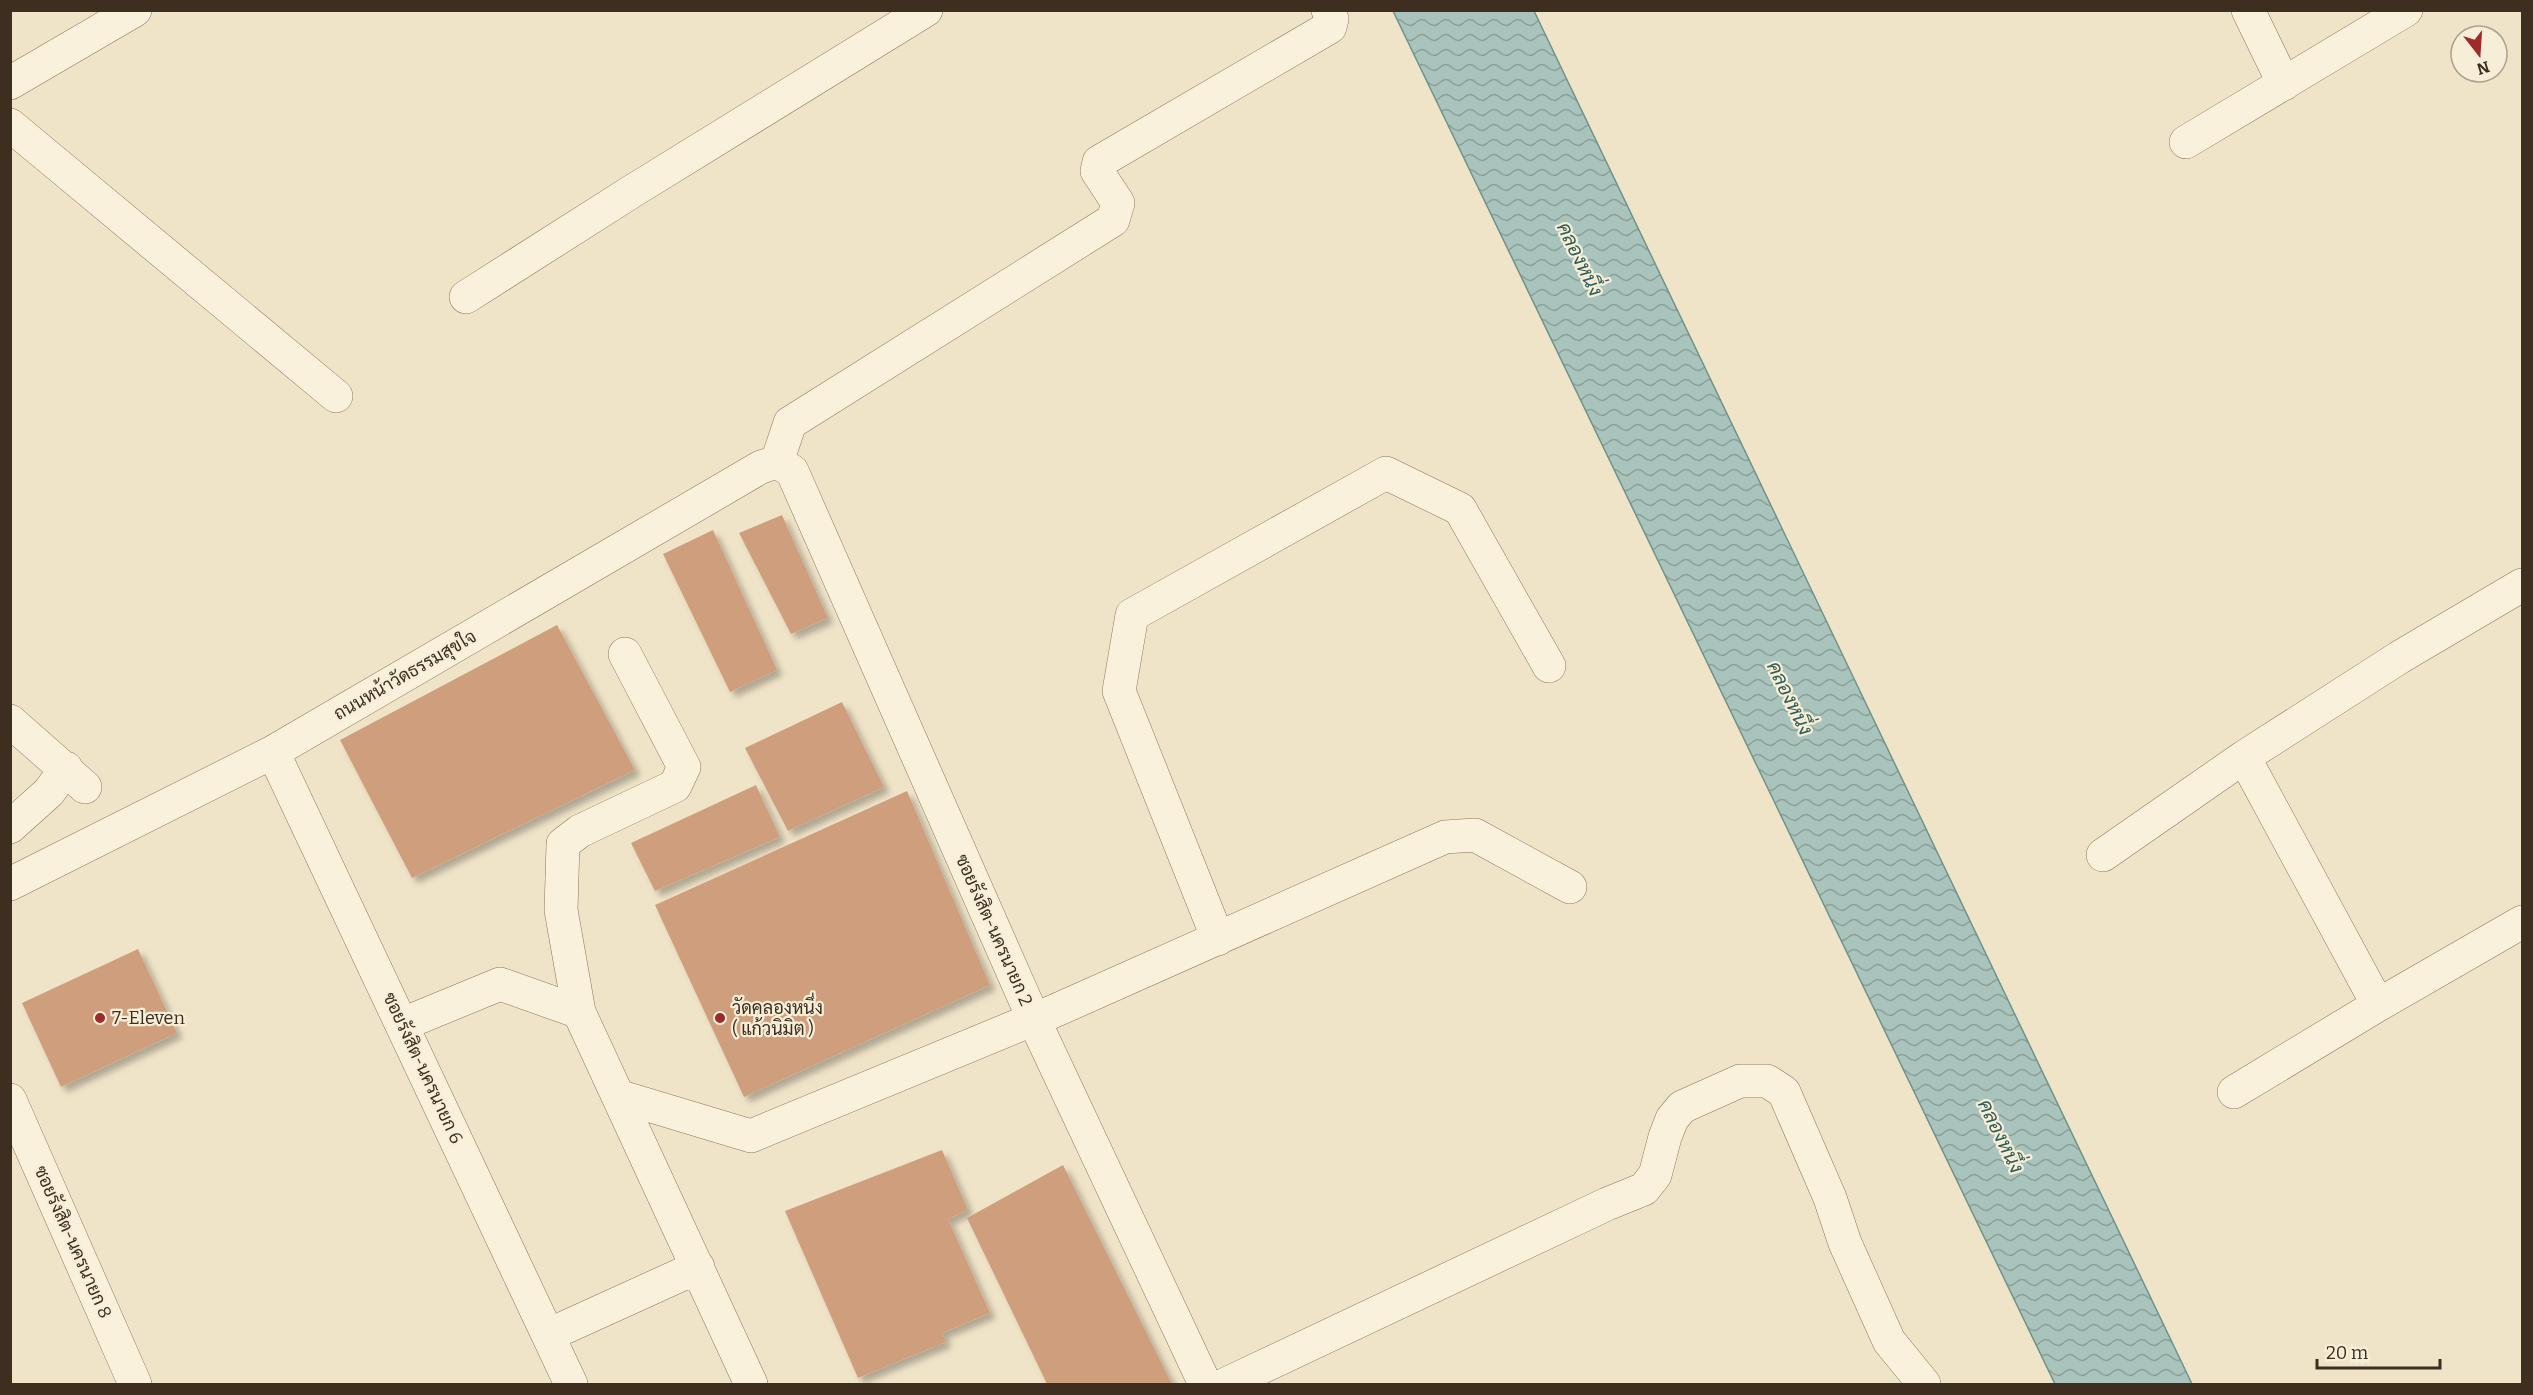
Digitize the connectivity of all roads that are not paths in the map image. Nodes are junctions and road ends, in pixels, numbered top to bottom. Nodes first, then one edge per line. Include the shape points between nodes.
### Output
1 (135, 10) edge
2 (926, 10) edge
3 (1328, 10) edge
4 (2248, 10) edge
5 (2406, 10) edge
6 (10, 83) edge
7 (2284, 84) junction
8 (10, 125) edge
9 (2186, 142) dead end
10 (466, 297) dead end
11 (336, 396) dead end
12 (785, 466) junction
13 (2523, 585) edge
14 (625, 654) dead end
15 (1549, 666) dead end
16 (10, 721) edge
17 (273, 752) junction
18 (2244, 757) junction
19 (10, 827) edge
20 (2103, 855) dead end
21 (10, 884) edge
22 (1570, 888) dead end
23 (2523, 922) edge
24 (1218, 939) junction
25 (2378, 1005) junction
26 (579, 1012) junction
27 (1025, 1023) junction
28 (403, 1024) junction
29 (2234, 1092) dead end
30 (618, 1096) junction
31 (10, 1100) edge
32 (698, 1267) junction
33 (566, 1327) dead end
34 (135, 1384) edge
35 (571, 1384) edge
36 (751, 1384) edge
37 (1205, 1384) edge
38 (1226, 1384) edge
39 (1924, 1384) edge

1 - 6 street
2 - 10 street
3 - 12 street via 1330,27 1099,162 1097,171 1118,203 1113,220 790,423
4 - 7 street
5 - 7 street
7 - 9 street
8 - 11 street
12 - 17 street, ถนนหน้าวัดธรรมสุขใจ via 760,467
12 - 27 street, ซอยรังสิต-นครนายก 2
13 - 18 street via 2400,657
14 - 26 street via 684,767 675,786 580,831 563,844 561,910
15 - 24 street via 1460,509 1386,473 1132,615 1119,691
16 - 19 street via 76,778 49,792
17 - 21 street, ถนนหน้าวัดธรรมสุขใจ
17 - 28 street, ซอยรังสิต-นครนายก 6
18 - 20 street
18 - 25 street
22 - 24 street via 1475,835 1445,837
23 - 25 street
24 - 27 street
25 - 29 street
26 - 28 street via 500,984
26 - 30 street
27 - 30 street via 751,1136
27 - 37 street, ซอยรังสิต-นครนายก 2
28 - 35 street, ซอยรังสิต-นครนายก 6
30 - 32 street
31 - 34 street, ซอยรังสิต-นครนายก 8
32 - 33 street
32 - 36 street
38 - 39 street via 1644,1189 1655,1175 1672,1119 1682,1107 1740,1081 1767,1081 1784,1092 1889,1341

